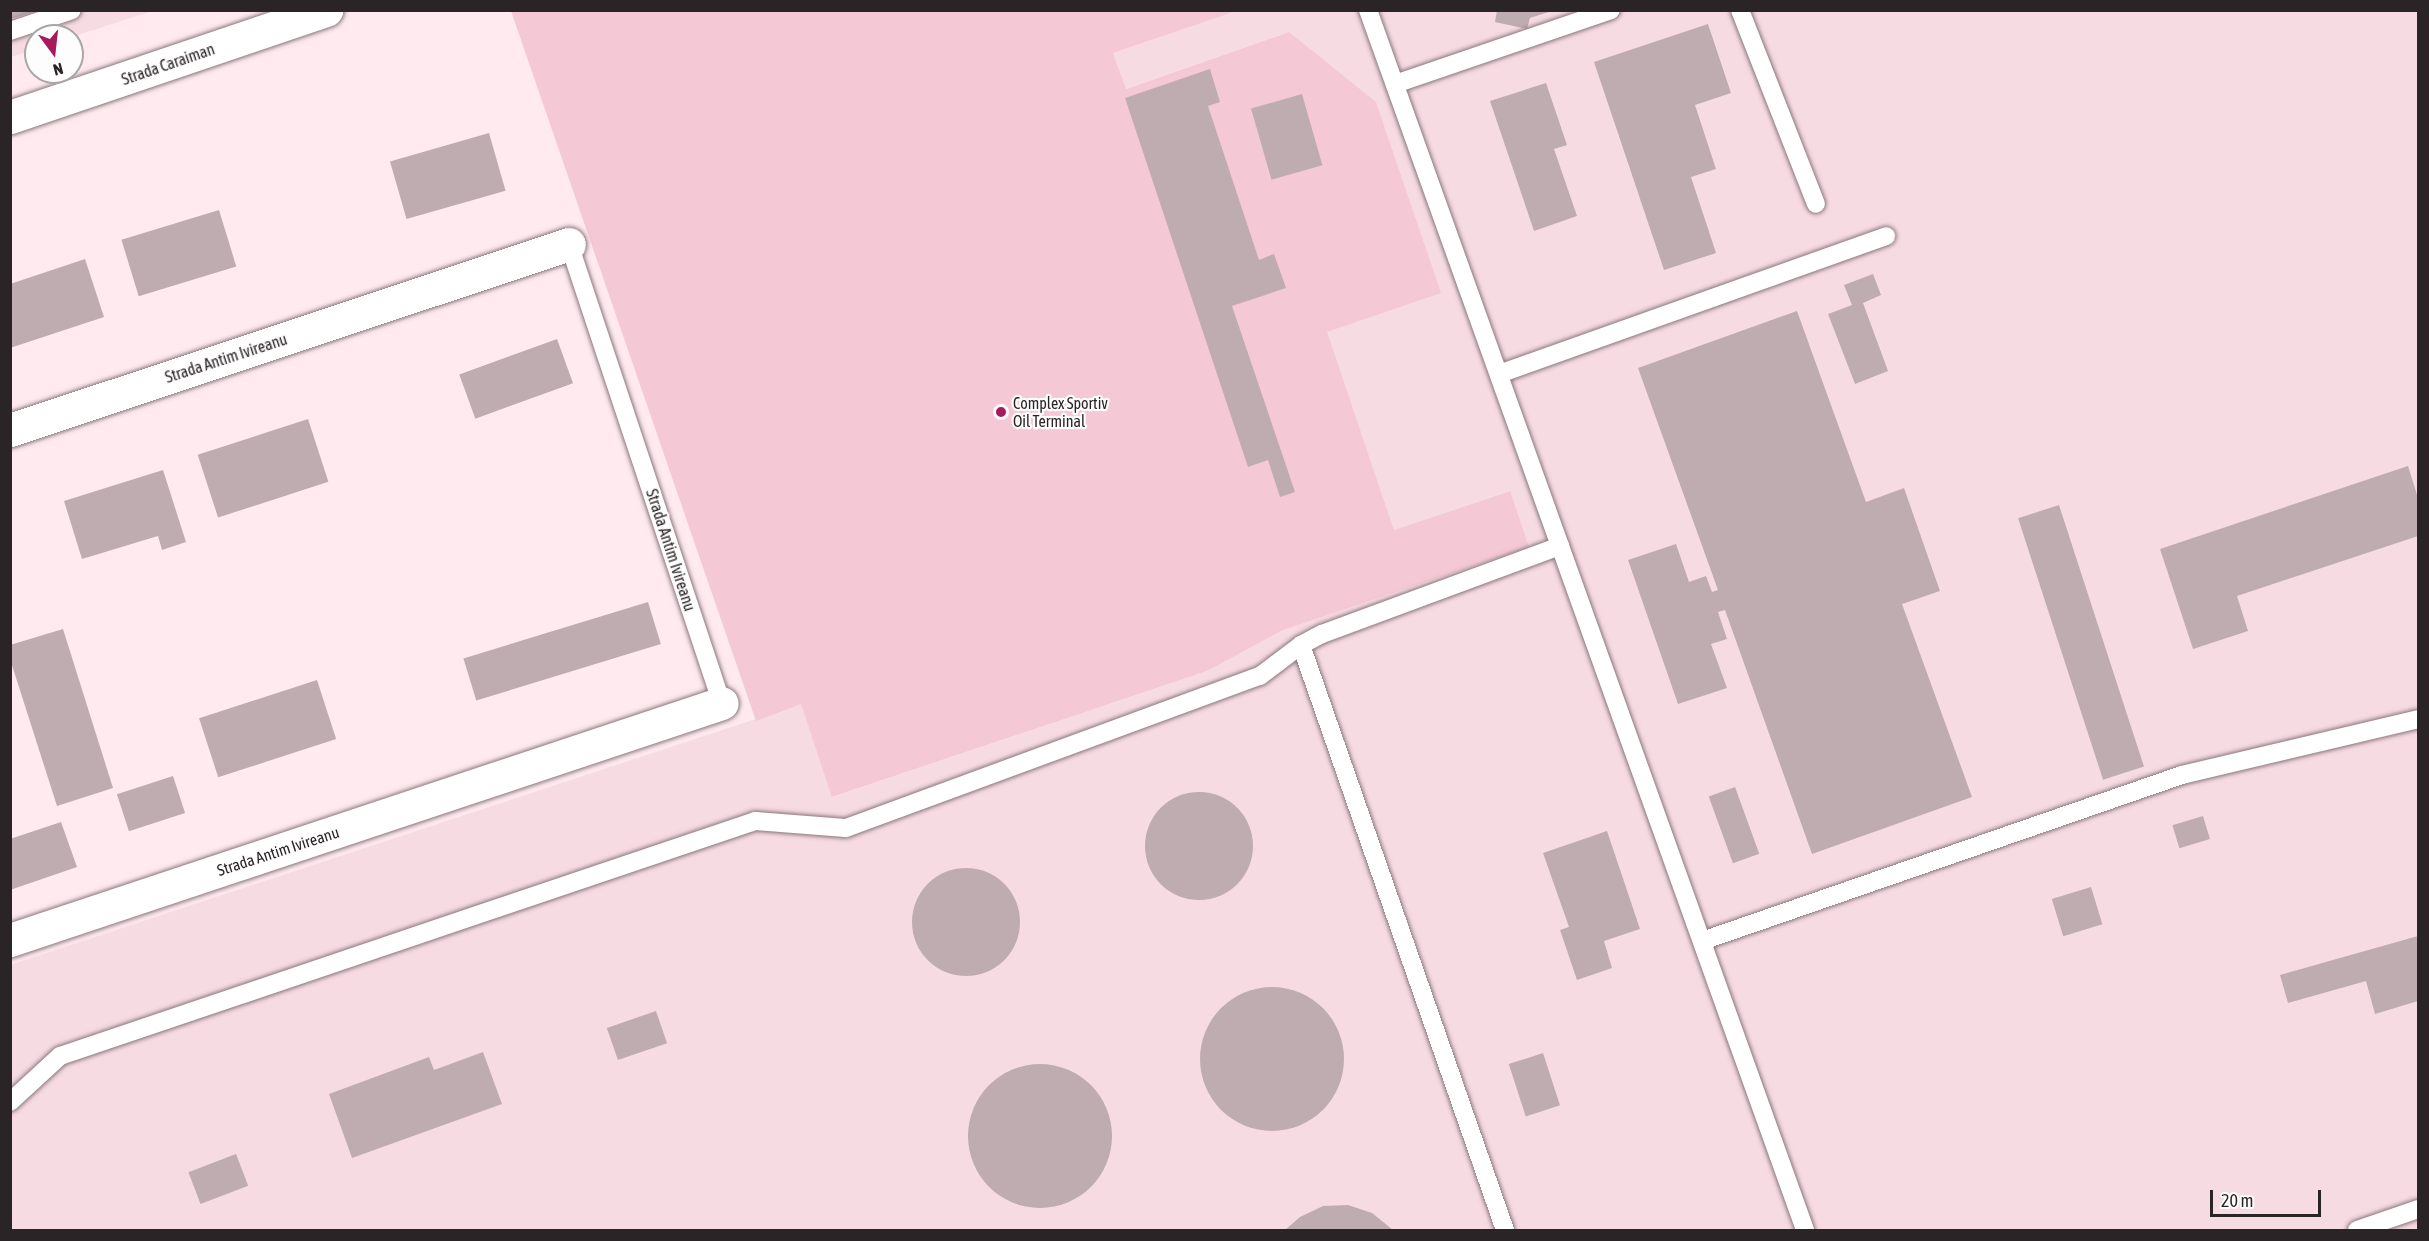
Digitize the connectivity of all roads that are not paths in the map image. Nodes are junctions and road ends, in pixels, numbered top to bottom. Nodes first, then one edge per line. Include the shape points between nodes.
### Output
1 (72, 10) edge
2 (326, 10) edge
3 (1368, 10) edge
4 (1611, 10) edge
5 (1740, 10) edge
6 (10, 31) edge
7 (1395, 84) junction
8 (10, 117) edge
9 (1816, 204) dead end
10 (1886, 236) dead end
11 (569, 244) joint
12 (1499, 374) junction
13 (10, 430) edge
14 (1560, 546) junction
15 (1301, 645) junction
16 (722, 703) joint
17 (2418, 719) edge
18 (10, 939) edge
19 (1702, 941) junction
20 (10, 1102) edge
21 (2418, 1209) edge
22 (1505, 1230) edge
23 (1805, 1230) edge
24 (2357, 1230) edge

1 - 6 lane
2 - 8 street, Strada Caraiman
3 - 7 lane
4 - 7 lane
5 - 9 lane
7 - 12 lane
10 - 12 lane
11 - 13 street, Strada Antim Ivireanu
11 - 16 lane, Strada Antim Ivireanu
12 - 14 lane
14 - 15 lane
14 - 19 lane
15 - 20 lane via 1260,676 846,828 755,822 60,1056
15 - 22 lane
16 - 18 street, Strada Antim Ivireanu
17 - 19 lane via 2182,775
19 - 23 lane
21 - 24 lane

